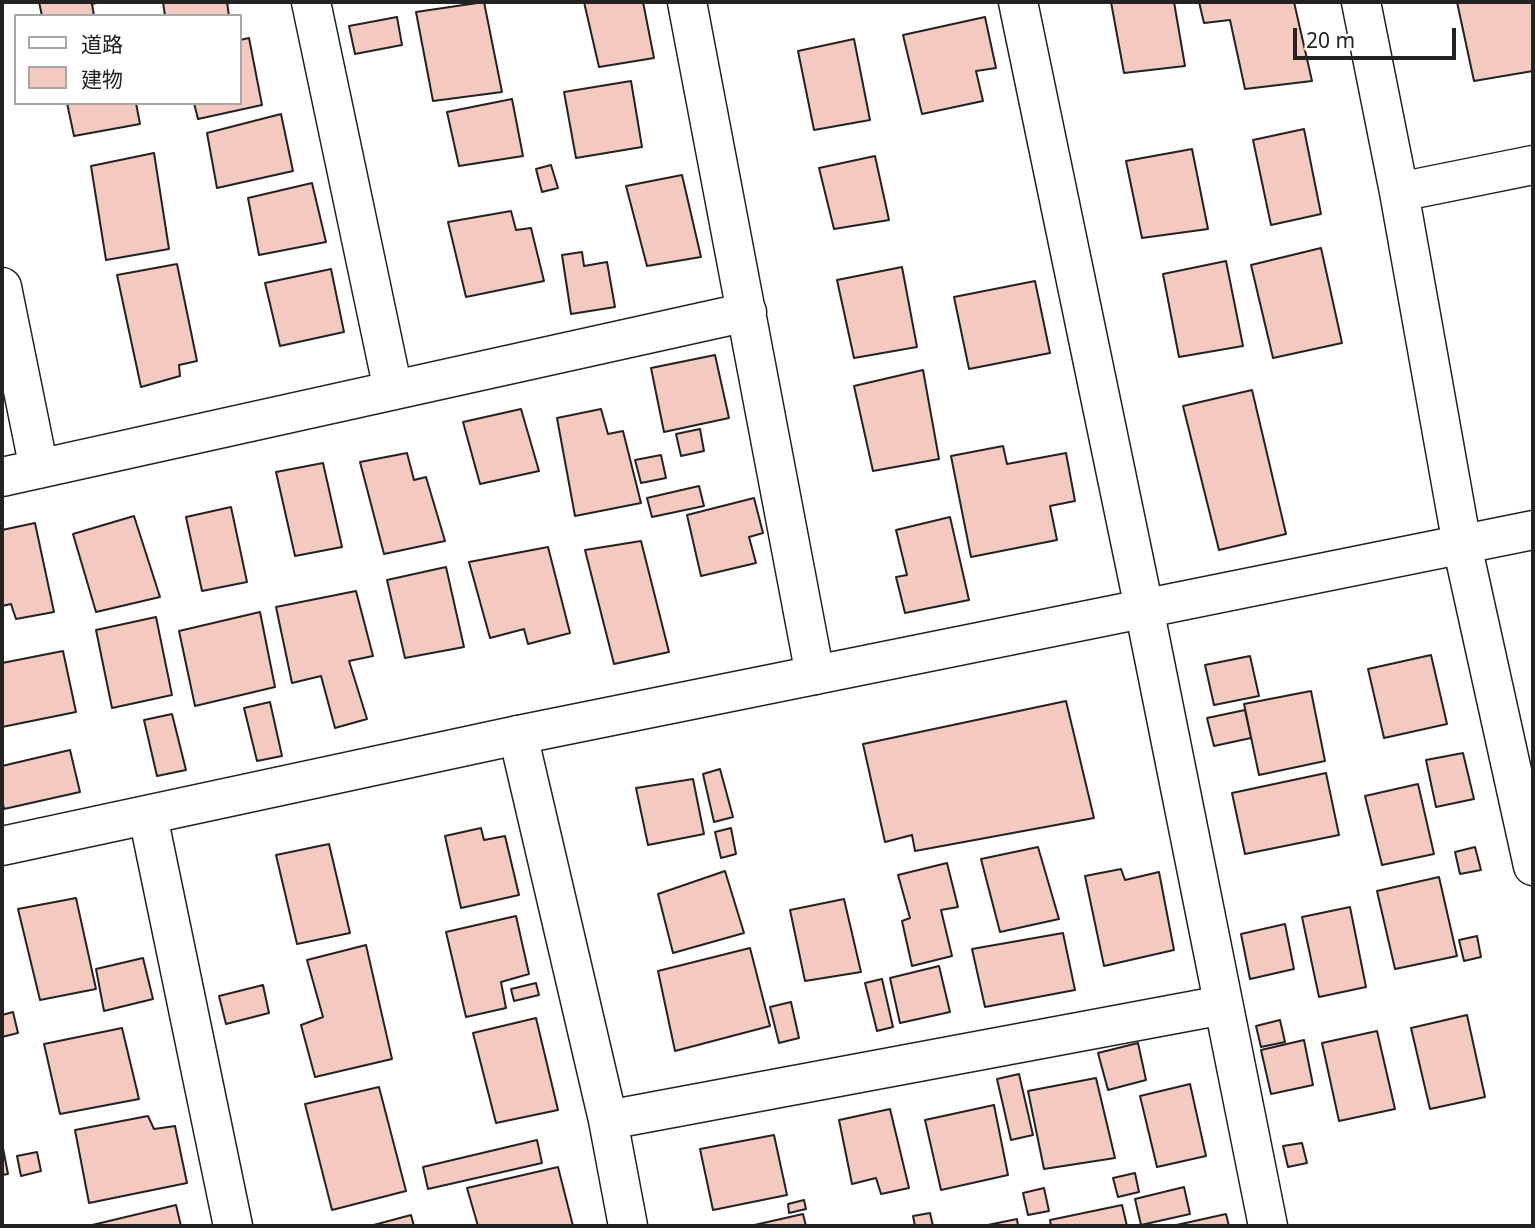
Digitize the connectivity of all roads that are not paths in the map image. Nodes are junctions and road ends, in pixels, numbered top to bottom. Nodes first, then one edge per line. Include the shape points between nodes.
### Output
1 (311, 2) edge
2 (687, 2) edge
3 (1018, 2) edge
4 (1361, 2) edge
5 (1533, 166) edge
6 (1399, 192) junction
7 (2, 287) edge
8 (747, 312) junction
9 (393, 390) junction
10 (39, 469) junction
11 (2, 477) edge
12 (1533, 530) edge
13 (1462, 545) junction
14 (1144, 608) junction
15 (815, 675) junction
16 (518, 735) junction
17 (148, 816) junction
18 (2, 846) edge
19 (1533, 866) edge
20 (1223, 1005) junction
21 (607, 1120) junction
22 (233, 1226) edge
23 (628, 1226) edge
24 (1268, 1226) edge

1 - 9 street
2 - 8 street
3 - 14 street
4 - 6 street
5 - 6 street
6 - 13 street
7 - 10 street
8 - 9 street
8 - 15 street
9 - 10 street
10 - 11 street
12 - 13 street
13 - 14 street
13 - 19 street
14 - 15 street
14 - 20 street
15 - 16 street
16 - 17 street
16 - 21 street
17 - 18 street
17 - 22 street
20 - 21 street
20 - 24 street
21 - 23 street

